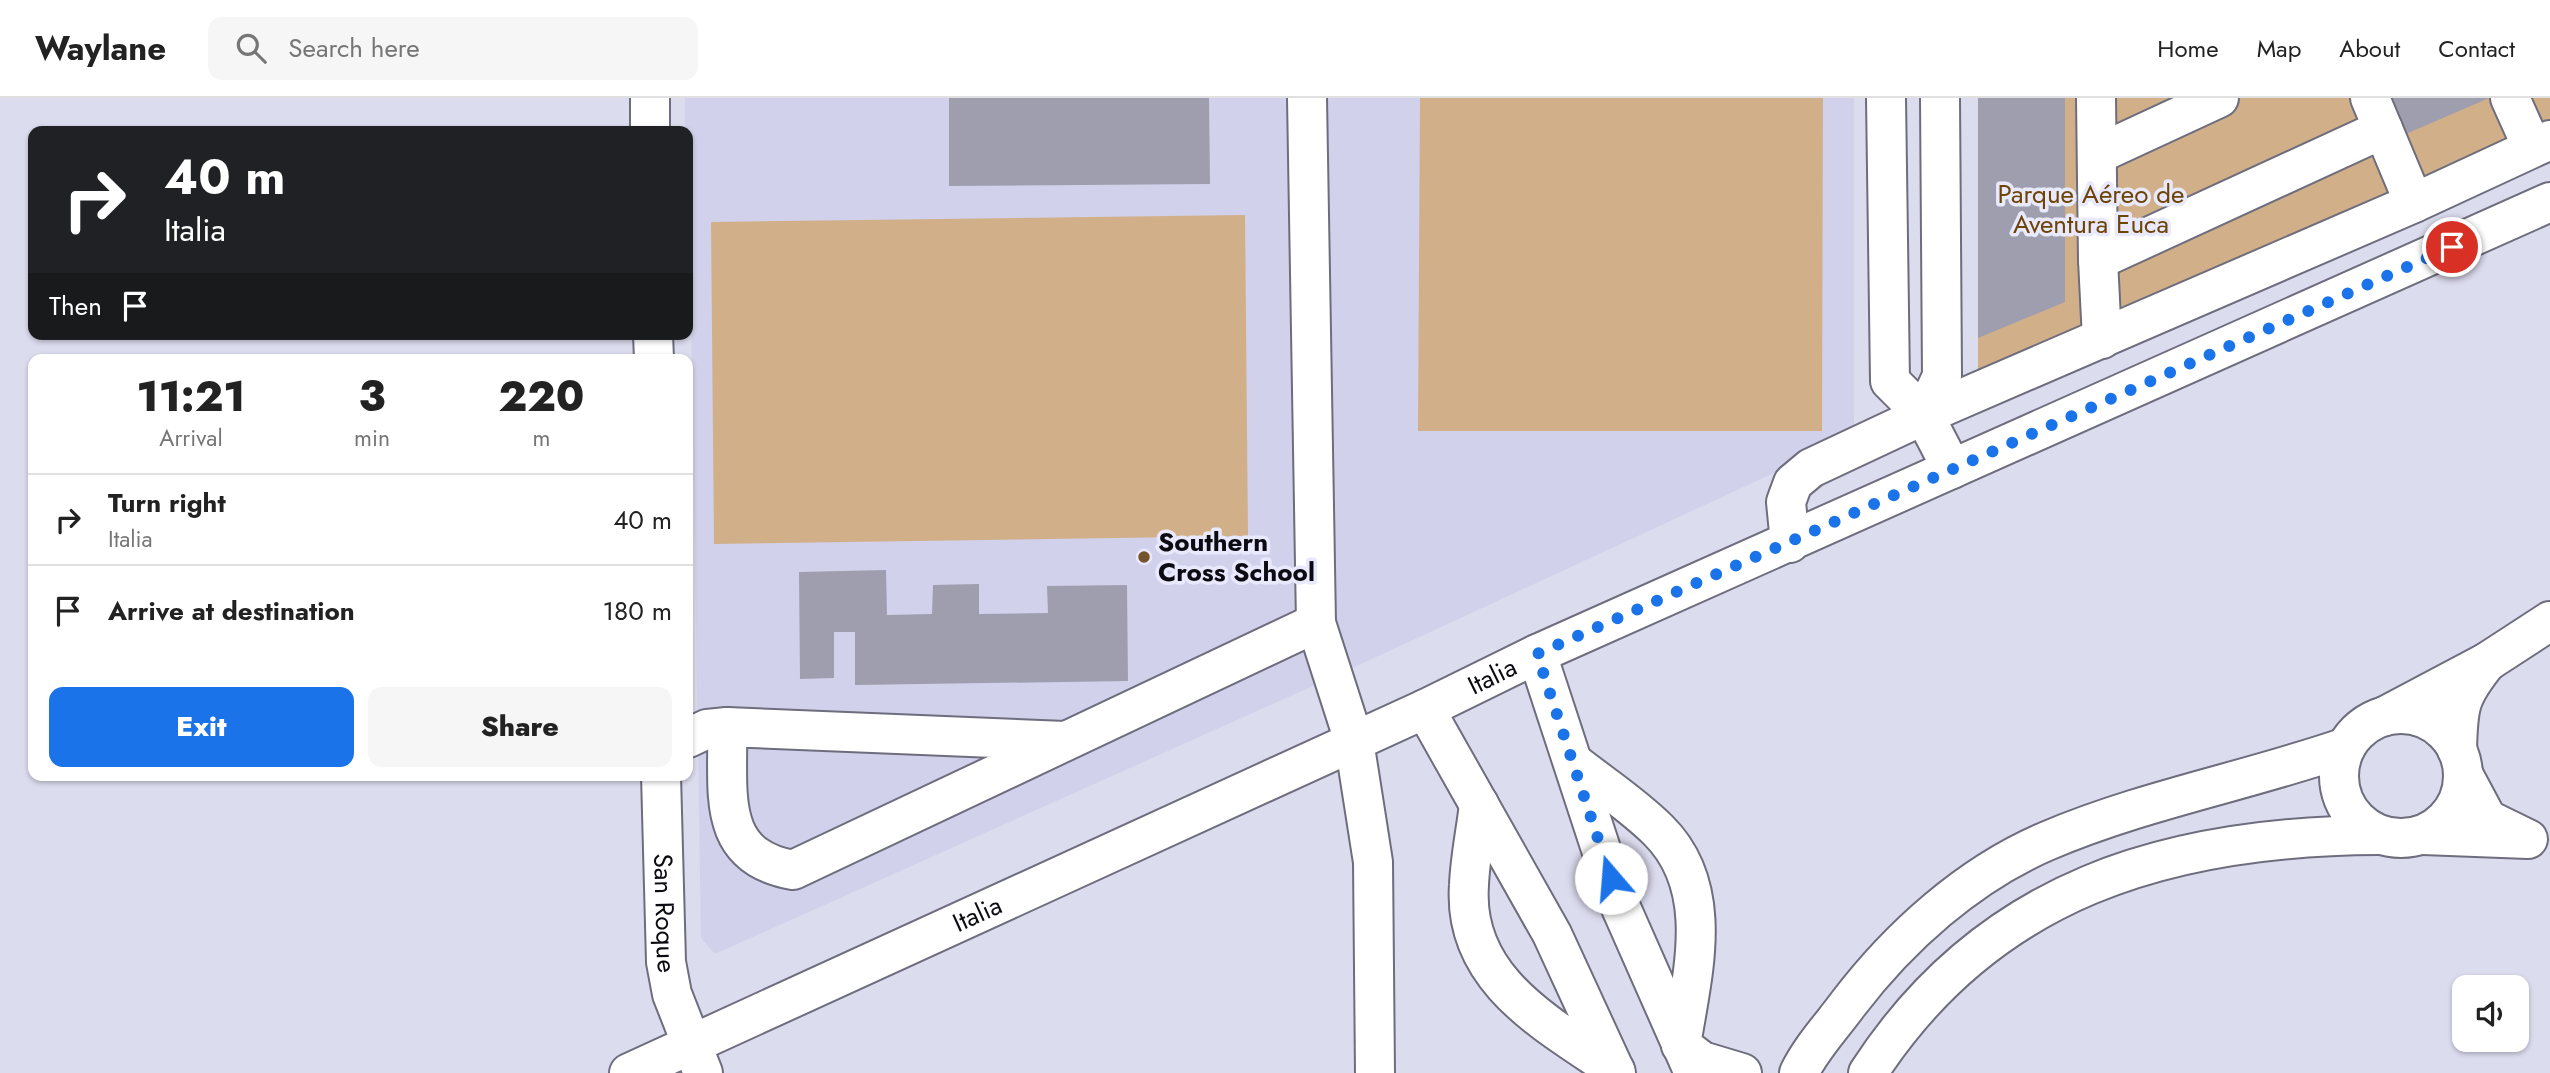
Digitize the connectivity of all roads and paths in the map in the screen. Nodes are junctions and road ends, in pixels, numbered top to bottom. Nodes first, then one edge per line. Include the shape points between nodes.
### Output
1 (650, 98) edge
2 (1307, 98) edge
3 (1886, 98) edge
4 (1940, 98) edge
5 (2096, 98) edge
6 (2219, 98) edge
7 (2510, 98) edge
8 (2377, 113) edge
9 (650, 126) edge
10 (2541, 144) edge
11 (2098, 154) junction
12 (2550, 202) edge
13 (2414, 203) junction
14 (2098, 260) junction
15 (2102, 339) junction
16 (1924, 415) junction
17 (1952, 469) junction
18 (1790, 543) junction
19 (2550, 621) edge
20 (1316, 622) junction
21 (1537, 654) junction
22 (2487, 662) junction
23 (1426, 709) junction
24 (2384, 716) junction
25 (727, 727) junction
26 (693, 736) edge
27 (1065, 741) junction
28 (1354, 741) junction
29 (2346, 747) junction
30 (2460, 762) junction
31 (1574, 763) junction
32 (661, 781) edge
33 (1479, 804) junction
34 (2379, 835) junction
35 (2423, 835) junction
36 (2539, 841) edge
37 (698, 1059) edge
38 (1688, 1059) edge
39 (1793, 1070) edge
40 (1616, 1072) edge
41 (629, 1073) edge
42 (1375, 1073) edge
43 (1742, 1073) edge
44 (1868, 1073) edge

1 - 9 street
2 - 20 street
3 - 16 street via 1890,381
4 - 16 street via 1942,376
5 - 11 street
6 - 11 street
7 - 10 street
8 - 13 street
8 - 14 street
10 - 13 street
11 - 14 street
12 - 17 street, Italia
13 - 15 street
14 - 15 street
15 - 16 street
16 - 17 street
16 - 18 street via 1811,468 1793,482 1786,502
17 - 18 street, Italia
18 - 21 street, Italia
19 - 22 street
20 - 27 street
20 - 28 street
21 - 23 street, Italia
21 - 31 street
22 - 24 street
22 - 30 street via 2465,690 2458,713
23 - 28 street, Italia
23 - 33 street
24 - 29 street via 2355,733
24 - 30 street via 2401,714 2426,720 2447,735
25 - 26 street
25 - 27 street
25 - 27 street via 729,817 737,839 768,866 793,870
28 - 37 street, Italia
28 - 42 street via 1373,862
29 - 34 street via 2339,767 2339,788 2360,824
29 - 39 street via 2046,841 1980,878 1922,923 1865,981
30 - 35 street via 2461,794 2440,825
30 - 36 street via 2487,819
31 - 38 street via 1618,901
31 - 38 street via 1660,831 1685,870 1697,926
32 - 37 street, San Roque via 666,962 671,994
33 - 40 street via 1552,934
33 - 40 street via 1468,887 1473,925 1490,968 1528,1011
34 - 35 street
34 - 44 street via 2272,839 2180,854 2127,869 2059,898 1994,937 1941,979
35 - 36 street
37 - 41 street, Italia
38 - 43 street

